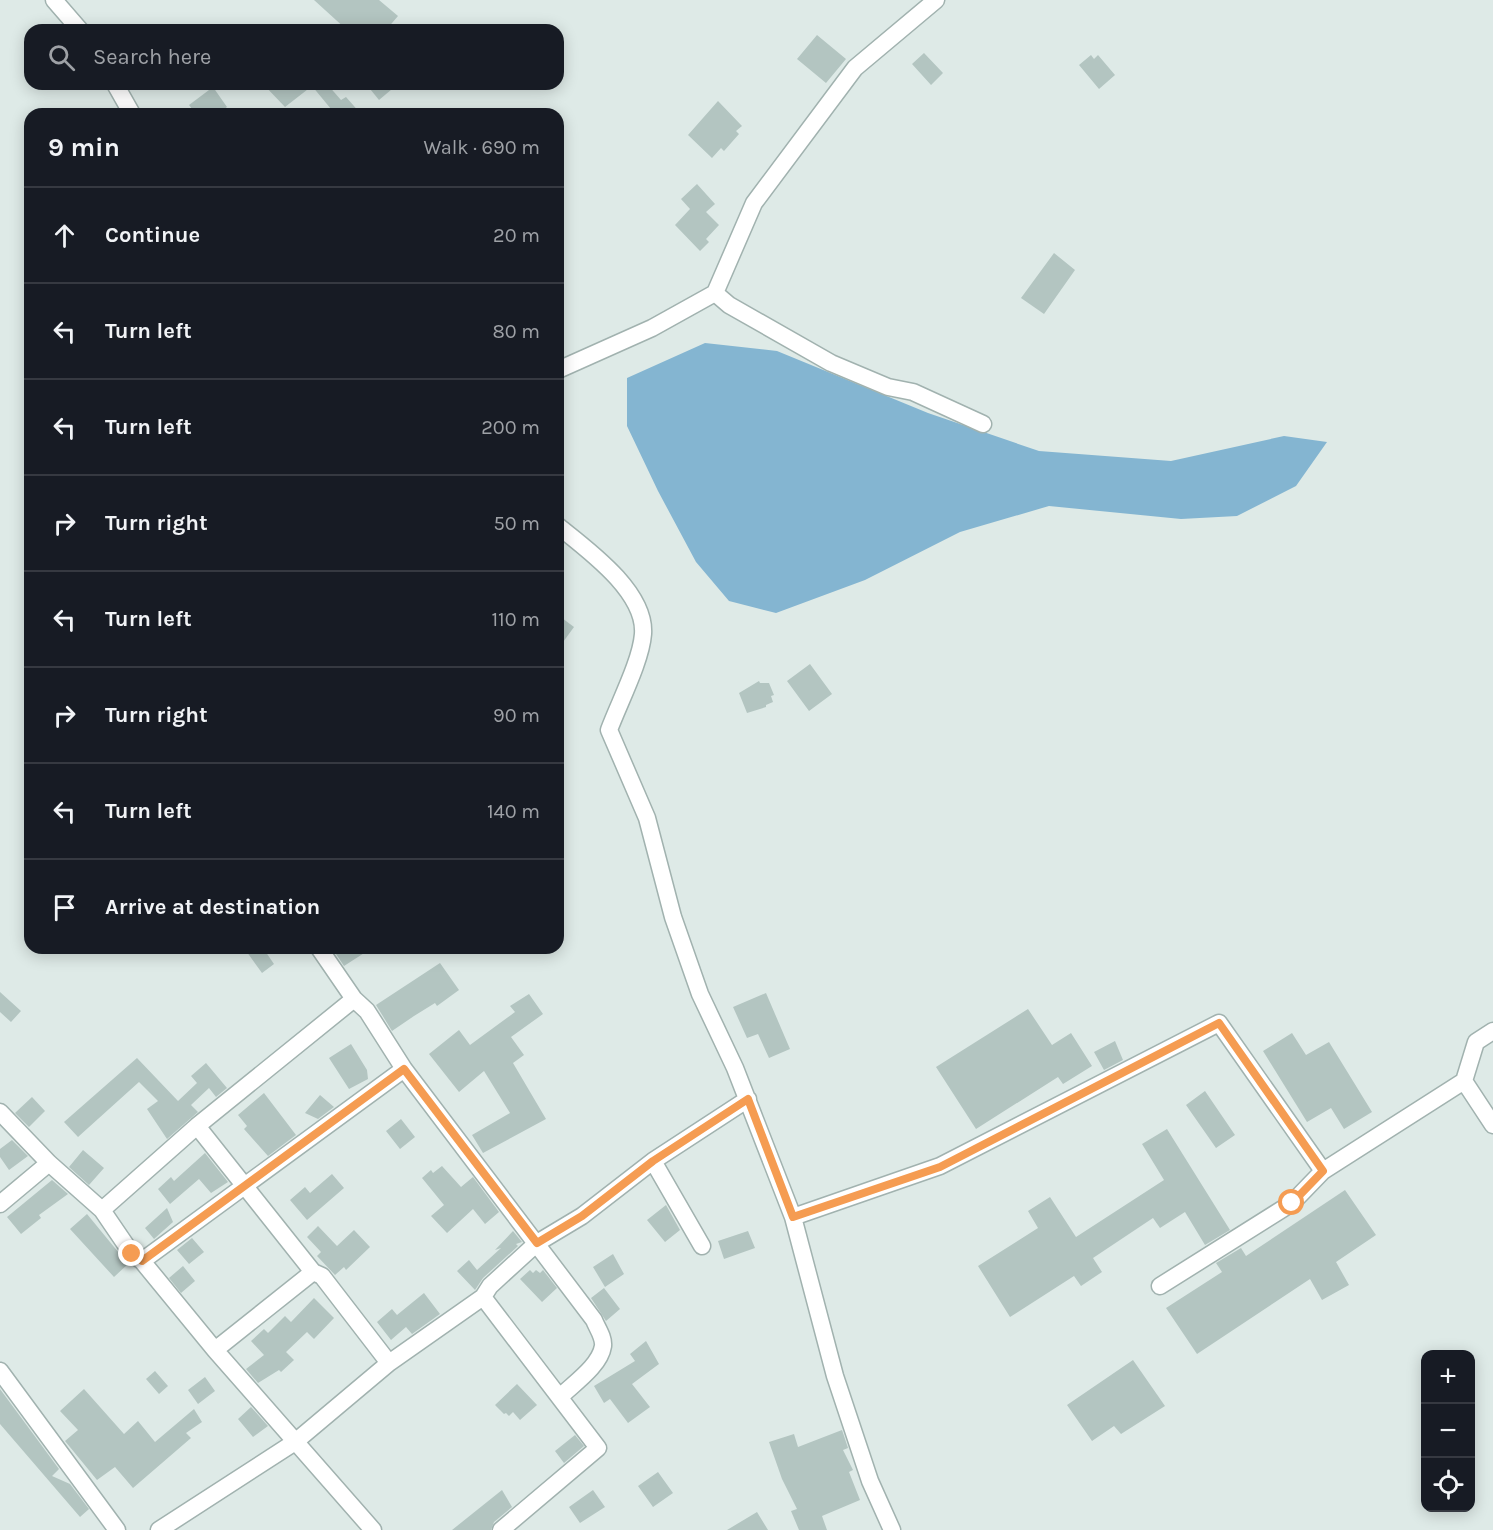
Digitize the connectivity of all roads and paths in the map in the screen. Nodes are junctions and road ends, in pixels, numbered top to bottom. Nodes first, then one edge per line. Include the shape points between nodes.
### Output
1 (54, 0) edge
2 (936, 0) edge
3 (75, 24) edge
4 (118, 90) edge
5 (129, 108) edge
6 (715, 293) junction
7 (564, 367) edge
8 (983, 424) dead end
9 (564, 531) edge
10 (323, 954) edge
11 (354, 999) junction
12 (1493, 1031) edge
13 (404, 1069) junction
14 (1464, 1081) junction
15 (748, 1099) junction
16 (0, 1112) edge
17 (1493, 1125) edge
18 (196, 1126) junction
19 (653, 1161) junction
20 (49, 1163) junction
21 (1323, 1171) junction
22 (243, 1186) junction
23 (0, 1204) edge
24 (102, 1210) junction
25 (793, 1217) junction
26 (537, 1243) junction
27 (702, 1246) dead end
28 (142, 1261) junction
29 (313, 1272) junction
30 (1160, 1286) dead end
31 (483, 1297) junction
32 (215, 1350) junction
33 (388, 1363) junction
34 (0, 1371) edge
35 (560, 1396) junction
36 (295, 1442) junction
37 (117, 1530) edge
38 (159, 1530) edge
39 (373, 1530) edge
40 (501, 1530) edge
41 (892, 1530) edge

1 - 3 street
2 - 6 street via 855,68 754,203
4 - 5 street
6 - 7 street via 652,328
6 - 8 street via 729,305 831,363 888,387 913,392
9 - 15 street via 620,582 641,612 643,635 638,657 609,730 647,819 673,917 700,994
10 - 11 street
11 - 13 street via 367,1011
11 - 18 street
12 - 14 street via 1476,1042
13 - 22 street
13 - 26 street
14 - 17 street
14 - 21 street
15 - 19 street
15 - 25 street
16 - 20 street
18 - 22 street
18 - 24 street
19 - 26 street via 582,1216
19 - 27 street
20 - 23 street
20 - 24 street
21 - 25 street via 1219,1023 940,1167
21 - 30 street via 1292,1203
22 - 28 street
22 - 29 street
24 - 28 street via 132,1254
25 - 41 street via 835,1376 870,1481
26 - 31 street
26 - 35 street via 594,1320 602,1339 603,1348 596,1360
28 - 32 street
29 - 32 street
29 - 33 street via 322,1276
31 - 33 street
31 - 35 street
32 - 36 street
33 - 36 street
34 - 37 street
35 - 40 street via 598,1448
36 - 38 street
36 - 39 street

